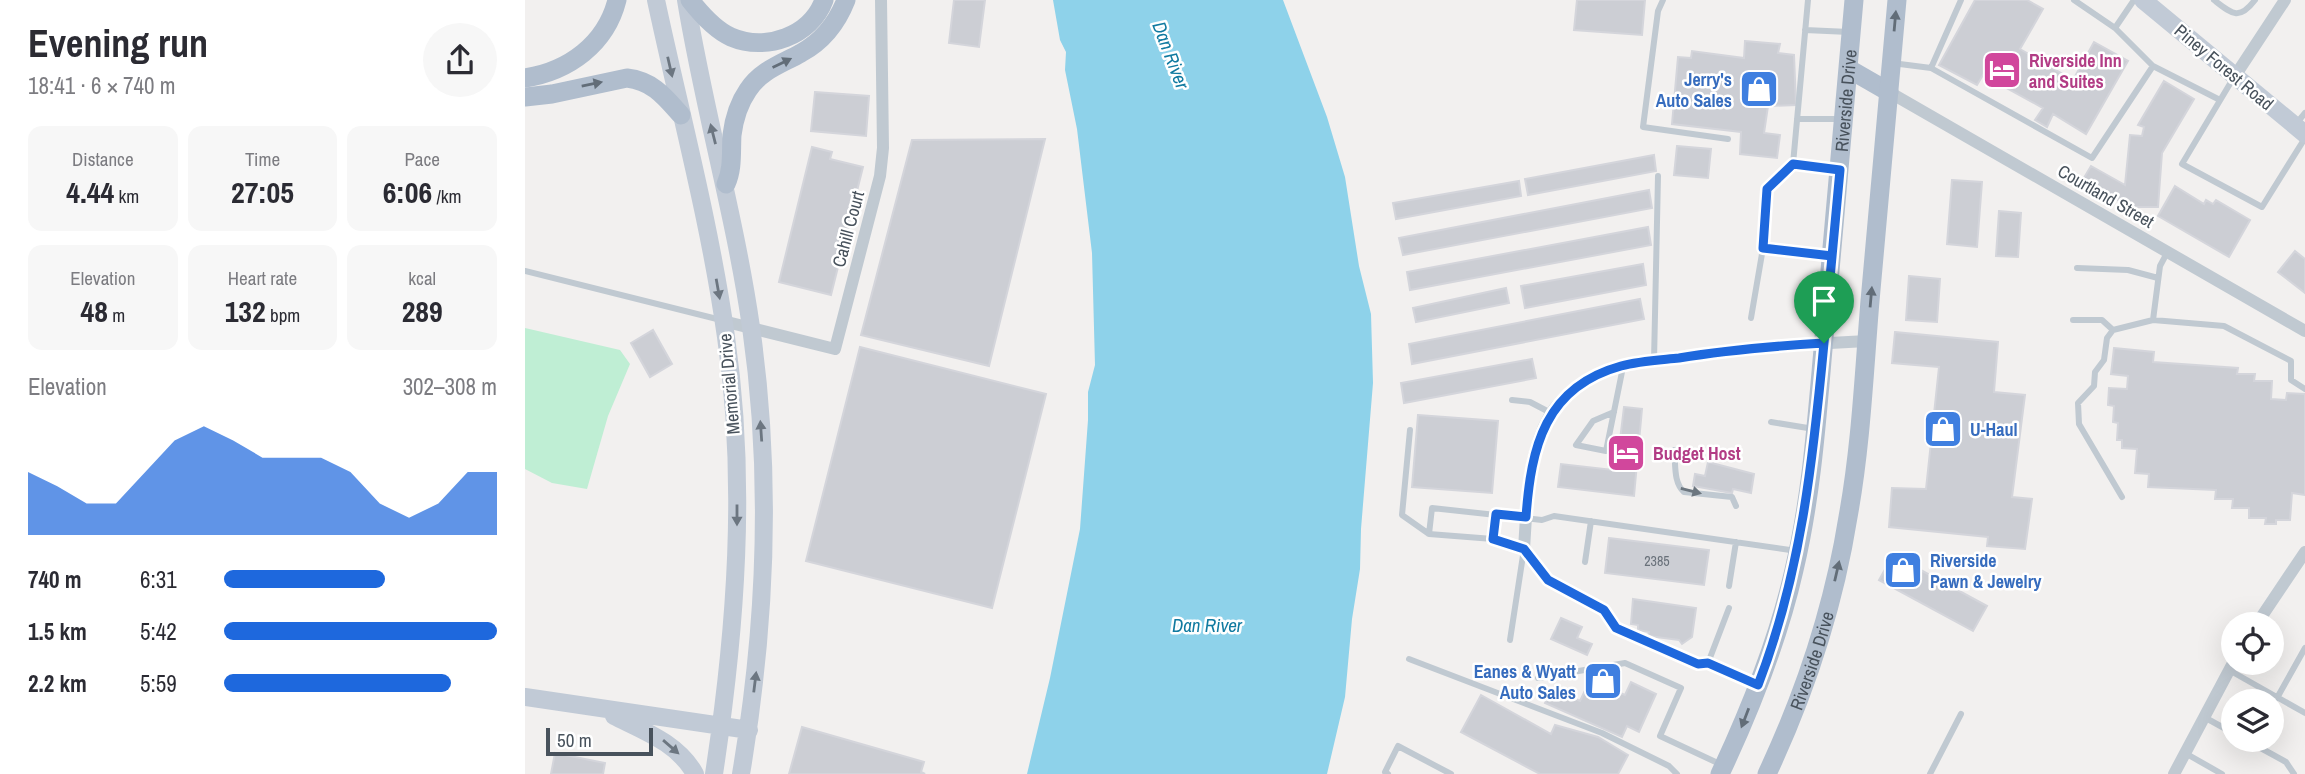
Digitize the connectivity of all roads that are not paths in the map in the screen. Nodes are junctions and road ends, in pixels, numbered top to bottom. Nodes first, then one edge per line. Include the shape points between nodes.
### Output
1 (617, 0) edge
2 (656, 0) edge
3 (688, 0) edge
4 (824, 0) edge
5 (846, 0) edge
6 (881, 0) edge
7 (1663, 0) edge
8 (1808, 0) edge
9 (1854, 0) edge
10 (1897, 0) edge
11 (1961, 0) edge
12 (2074, 0) edge
13 (2134, 0) edge
14 (2143, 0) edge
15 (2214, 0) edge
16 (2255, 0) edge
17 (2285, 0) edge
18 (2115, 28) junction
19 (1805, 30) junction
20 (1851, 32) junction
21 (1891, 63) junction
22 (2154, 66) junction
23 (1931, 68) junction
24 (1849, 69) junction
25 (2235, 76) junction
26 (525, 78) edge
27 (1889, 92) junction
28 (525, 97) edge
29 (2220, 100) junction
30 (681, 115) junction
31 (1797, 119) junction
32 (1845, 119) junction
33 (2302, 128) edge
34 (1728, 139) dead end
35 (1793, 164) junction
36 (1840, 170) junction
37 (1658, 176) dead end
38 (726, 184) junction
39 (1763, 248) junction
40 (2168, 251) junction
41 (1832, 256) junction
42 (2077, 268) dead end
43 (525, 271) edge
44 (2158, 278) junction
45 (1751, 318) dead end
46 (2073, 320) dead end
47 (2153, 320) junction
48 (723, 321) junction
49 (751, 328) junction
50 (2113, 330) junction
51 (2305, 331) edge
52 (1867, 341) junction
53 (1824, 343) junction
54 (1654, 361) junction
55 (1623, 365) junction
56 (2305, 389) edge
57 (1512, 400) dead end
58 (1614, 412) junction
59 (1551, 413) junction
60 (1771, 422) dead end
61 (1816, 429) junction
62 (1410, 430) dead end
63 (1674, 450) dead end
64 (2122, 497) dead end
65 (1736, 506) dead end
66 (1496, 514) junction
67 (1526, 517) junction
68 (1591, 521) junction
69 (1429, 534) junction
70 (1493, 539) junction
71 (1735, 542) junction
72 (1524, 549) junction
73 (1798, 551) junction
74 (2305, 552) edge
75 (1585, 562) dead end
76 (1729, 586) dead end
77 (1729, 608) dead end
78 (2265, 612) edge
79 (1510, 640) dead end
80 (2305, 648) edge
81 (1409, 659) dead end
82 (1708, 663) junction
83 (2226, 675) edge
84 (2244, 675) edge
85 (1538, 678) dead end
86 (1758, 685) junction
87 (2264, 689) edge
88 (2282, 689) edge
89 (525, 697) edge
90 (2284, 702) edge
91 (594, 707) junction
92 (2305, 713) edge
93 (1961, 714) dead end
94 (2204, 717) junction
95 (722, 726) junction
96 (2221, 726) edge
97 (749, 730) junction
98 (2268, 752) edge
99 (2185, 753) junction
100 (1775, 765) edge
101 (1722, 770) edge
102 (695, 774) edge
103 (715, 774) edge
104 (741, 774) edge
105 (1388, 774) edge
106 (1451, 774) edge
107 (1677, 774) edge
108 (1767, 774) edge
109 (1930, 774) edge
110 (2174, 774) edge
111 (2222, 774) edge
112 (2294, 774) edge

1 - 26 main road via 606,27 583,55 558,69
2 -> 30 main road, Memorial Drive
3 - 4 main road via 717,29 759,43 804,27
38 -> 3 main road, Memorial Drive via 703,92
38 -> 5 main road via 734,122 749,88 773,67 818,42
6 - 49 street, Cahill Court via 880,176 835,349
7 - 34 lane via 1643,127
8 - 19 lane
9 - 20 main road, Riverside Drive
21 -> 10 main road, Riverside Drive
11 - 23 lane
12 - 18 lane
13 - 18 lane
14 - 25 main road, Piney Forest Road
15 - 16 lane via 2238,14
17 - 25 street
18 - 22 lane
19 - 20 lane
19 - 31 lane
20 - 24 main road, Riverside Drive
21 - 23 lane
21 - 27 main road, Riverside Drive
22 - 23 lane via 2092,158
22 - 29 lane
24 - 27 main road
24 - 32 main road, Riverside Drive
25 - 29 lane
25 - 33 main road, Piney Forest Road
27 - 40 street, Courtland Street
52 -> 27 main road, Riverside Drive
28 -> 30 main road via 640,79 651,84
29 - 33 lane via 2182,164 2262,207
30 -> 48 main road, Memorial Drive
31 - 32 lane
31 - 35 lane
32 - 36 main road, Riverside Drive
35 - 36 lane
35 - 39 lane via 1767,189
36 - 41 main road, Riverside Drive
37 - 54 lane
38 - 49 main road, Memorial Drive
39 - 41 lane
39 - 45 lane
40 - 44 lane
40 - 51 street, Courtland Street
41 - 53 main road, Riverside Drive
42 - 44 lane via 2128,270
43 - 48 lane
44 - 47 lane
46 - 50 lane via 2102,320
47 - 50 lane
47 - 56 lane via 2224,327 2291,361 2291,380
48 - 49 street, Cahill Court
48 -> 95 main road, Memorial Drive via 734,417 737,538 733,633
97 -> 49 main road, Memorial Drive via 761,618 763,518 759,396
50 - 64 lane via 2104,360 2095,372 2094,386 2078,403 2079,424
52 - 53 street
100 -> 52 main road, Riverside Drive via 1837,573 1849,516
53 - 54 street
53 - 61 main road, Riverside Drive
54 - 55 street
55 - 58 lane
55 - 59 street via 1585,382
57 - 59 lane via 1530,402
58 - 58 lane via 1606,451 1576,445 1593,421
59 - 67 street via 1535,452
60 - 61 lane
61 - 73 main road, Riverside Drive
62 - 69 lane via 1402,514
63 -> 65 lane via 1676,482 1683,492 1732,498
66 - 67 lane
66 - 69 lane via 1432,508
66 - 70 lane
67 - 68 lane
67 - 72 street
68 - 71 lane
68 - 75 lane
69 - 70 lane
70 - 72 lane
71 - 73 lane
71 - 76 lane
72 - 79 lane
72 - 82 lane via 1548,580 1604,610 1616,628 1698,664
73 - 86 main road, Riverside Drive
74 - 78 street
77 - 82 lane
80 - 88 lane
81 - 107 lane via 1602,733
82 - 86 lane
83 - 94 street
84 - 87 lane
85 - 101 lane via 1625,663 1681,688 1660,736
86 -> 101 main road, Riverside Drive
89 - 91 main road
90 - 92 lane
91 - 95 main road
91 -> 102 main road via 662,739
93 - 109 lane
94 - 96 lane
94 - 99 street
95 - 97 main road
95 - 103 main road, Memorial Drive
97 - 104 main road, Memorial Drive
98 - 112 lane via 2286,762
99 - 110 street
99 - 111 lane
100 - 108 main road, Riverside Drive
105 - 106 lane via 1398,746

